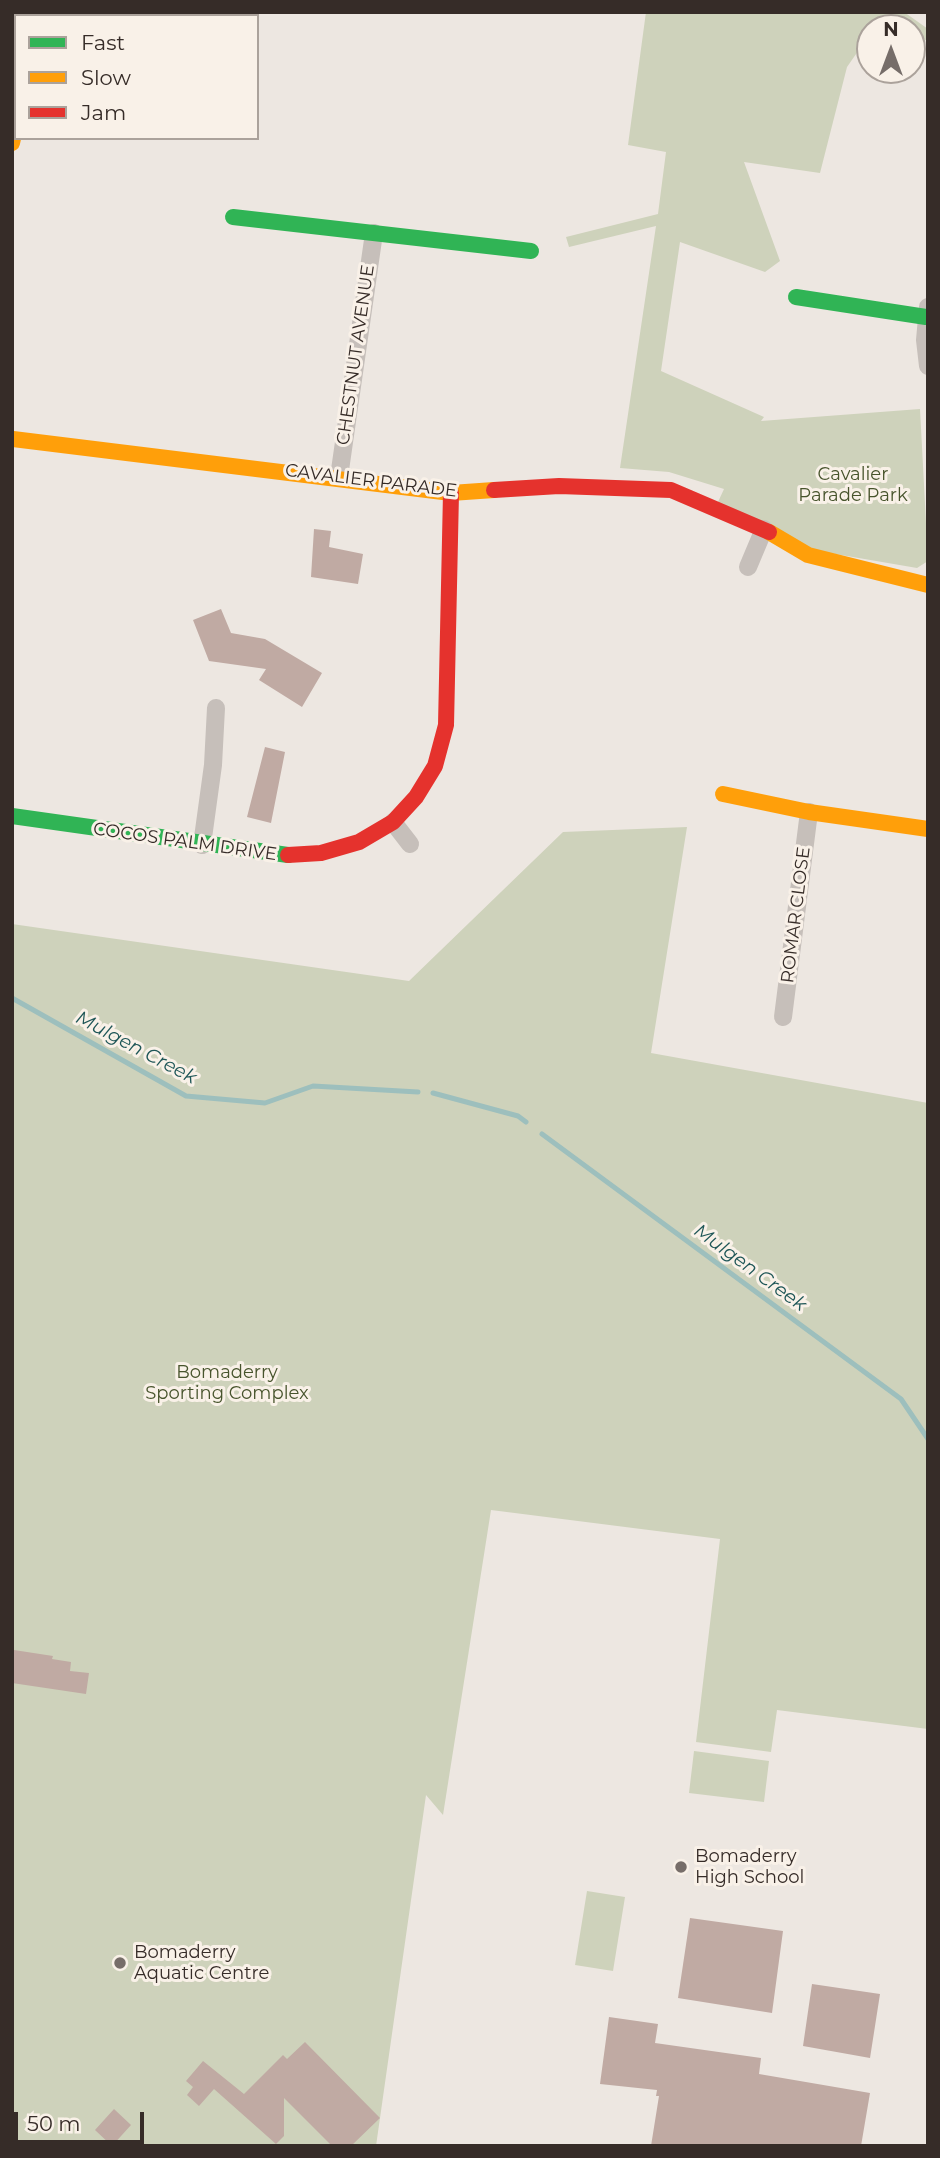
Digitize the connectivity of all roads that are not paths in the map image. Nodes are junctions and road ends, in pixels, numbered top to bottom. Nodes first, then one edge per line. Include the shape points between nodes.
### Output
1 (233, 217) dead end
2 (374, 233) junction
3 (531, 251) dead end
4 (796, 297) dead end
5 (927, 312) edge
6 (928, 366) edge
7 (12, 421) edge
8 (13, 440) edge
9 (339, 477) junction
10 (451, 493) junction
11 (764, 529) junction
12 (748, 567) dead end
13 (928, 585) edge
14 (216, 708) dead end
15 (723, 794) dead end
16 (809, 812) junction
17 (12, 816) edge
18 (393, 822) junction
19 (928, 829) edge
20 (410, 844) dead end
21 (202, 845) junction
22 (783, 1017) dead end

1 - 2 street
2 - 3 street
2 - 9 street, CHESTNUT AVENUE
4 - 5 street
5 - 6 street
7 - 8 street
8 - 9 street, CAVALIER PARADE
9 - 10 street, CAVALIER PARADE
10 - 11 street, CAVALIER PARADE via 559,486 671,490
10 - 18 street, COCOS PALM DRIVE via 446,725 435,766
11 - 12 street
11 - 13 street, CAVALIER PARADE via 808,555
14 - 21 street
15 - 16 street
16 - 19 street
16 - 22 street, ROMAR CLOSE
17 - 21 street, COCOS PALM DRIVE
18 - 20 street
18 - 21 street, COCOS PALM DRIVE via 359,842 321,853 276,856

